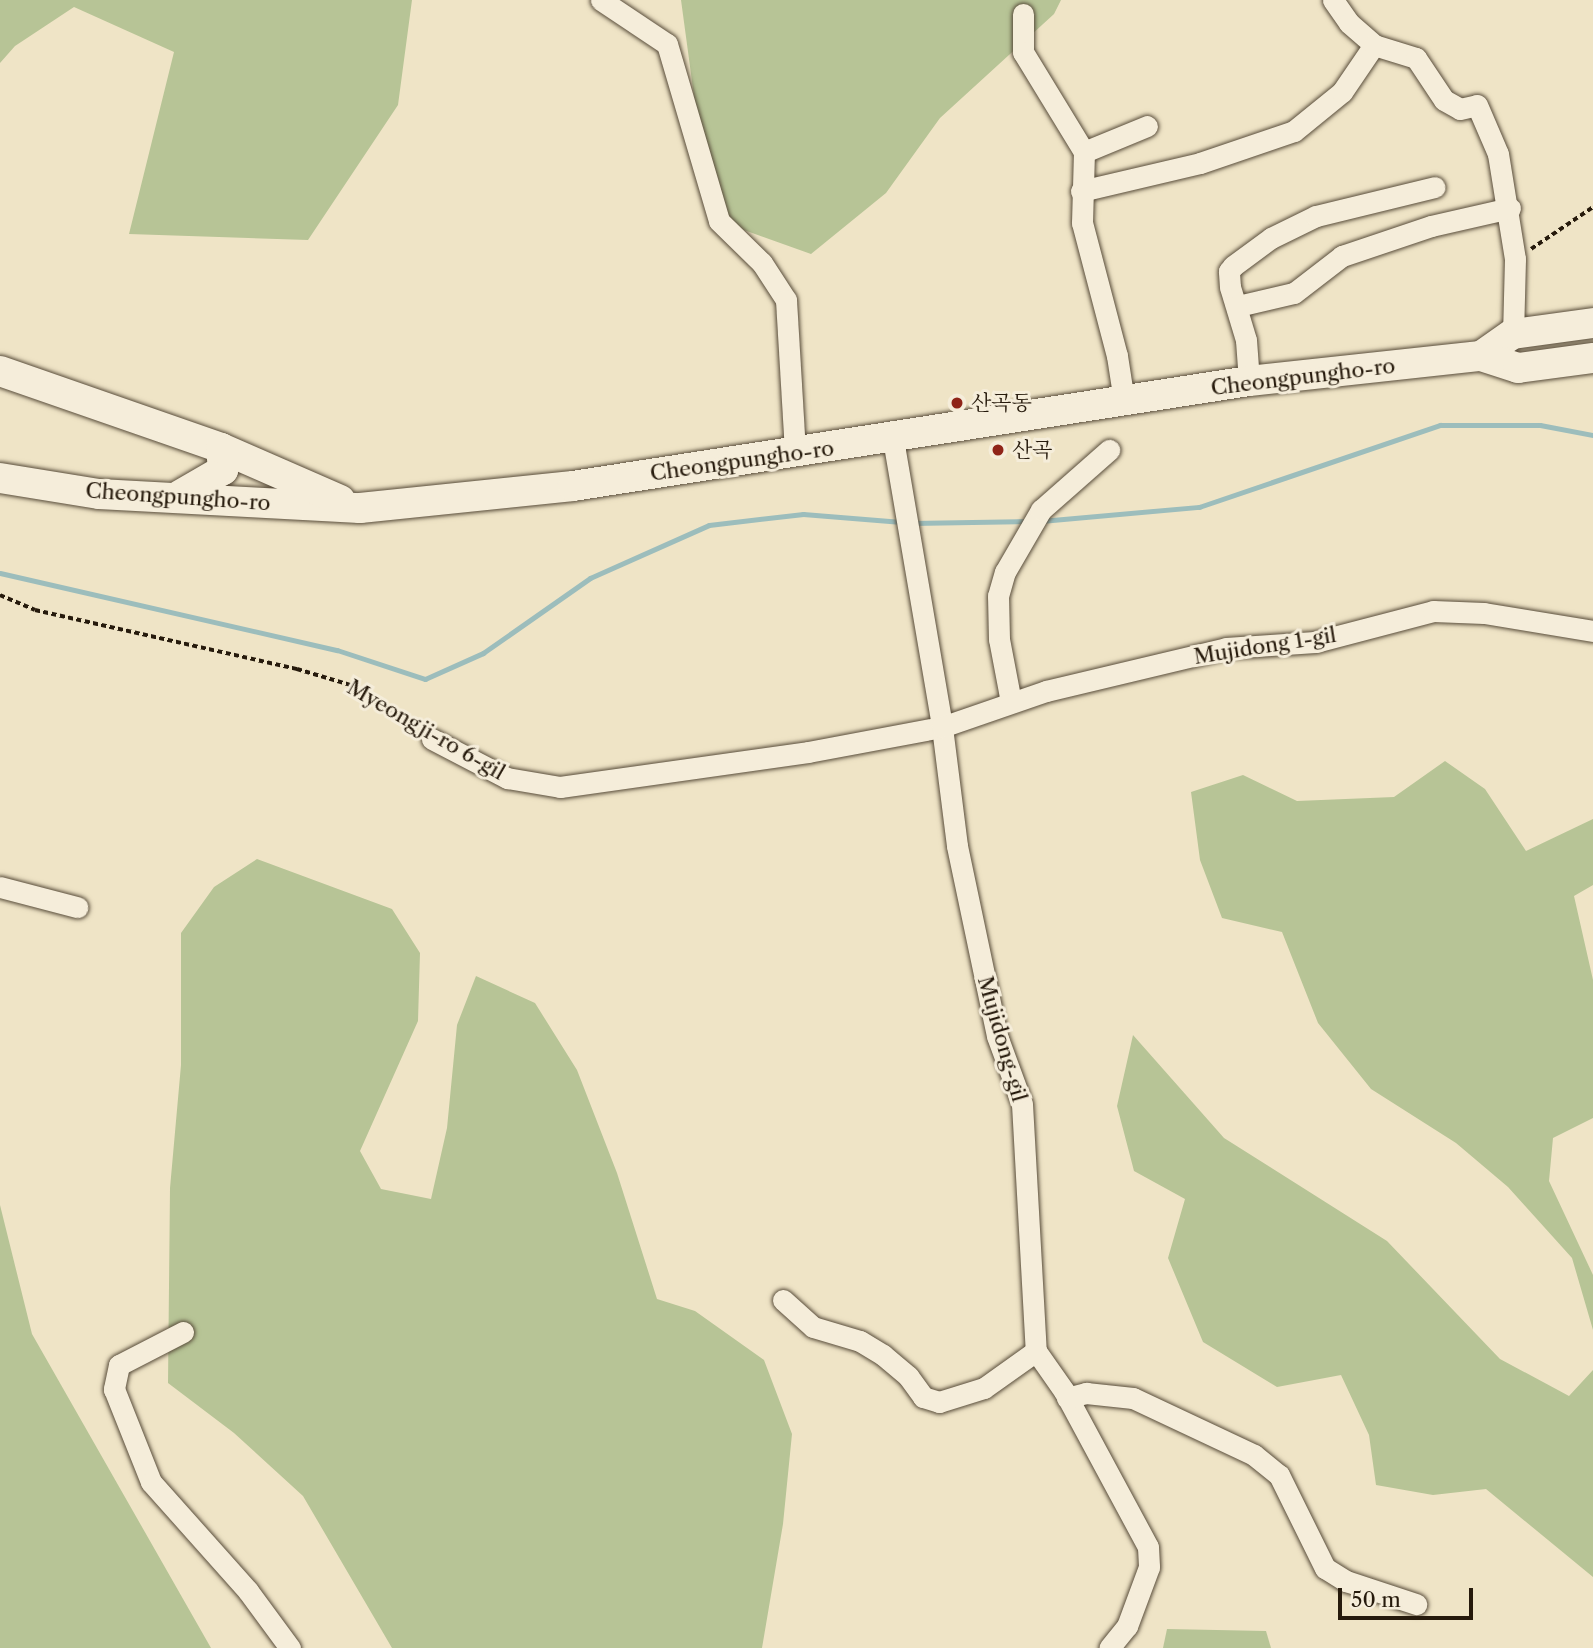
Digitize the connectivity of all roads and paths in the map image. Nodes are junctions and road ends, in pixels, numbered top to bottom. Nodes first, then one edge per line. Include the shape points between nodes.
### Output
1 (601, 0) edge
2 (1333, 0) edge
3 (1023, 14) dead end
4 (1374, 45) junction
5 (1147, 126) dead end
6 (1084, 152) junction
7 (1435, 187) dead end
8 (1081, 191) junction
9 (1593, 207) edge
10 (1510, 208) junction
11 (1515, 259) junction
12 (1238, 306) junction
13 (1593, 323) edge
14 (1513, 334) junction
15 (1481, 356) junction
16 (1593, 358) edge
17 (0, 371) edge
18 (1250, 381) junction
19 (1124, 401) junction
20 (893, 439) junction
21 (221, 448) junction
22 (1109, 450) dead end
23 (795, 453) junction
24 (0, 478) edge
25 (177, 497) junction
26 (360, 508) junction
27 (0, 595) edge
28 (1593, 631) edge
29 (1012, 702) junction
30 (942, 727) junction
31 (432, 739) joint
32 (0, 887) edge
33 (77, 907) dead end
34 (783, 1300) dead end
35 (183, 1332) dead end
36 (1036, 1351) junction
37 (1068, 1398) junction
38 (1416, 1604) dead end
39 (290, 1648) edge
40 (1110, 1648) edge

1 - 23 street via 667,44 719,222 762,262 786,300
2 - 4 street via 1349,23
3 - 6 street via 1023,52
4 - 8 street via 1342,92 1294,131 1211,160
4 - 10 street via 1416,58 1444,100 1460,109 1477,105 1498,154
5 - 6 street
6 - 8 street
7 - 12 street via 1316,216 1271,238 1229,271
8 - 19 street via 1082,223 1117,356
9 - 11 path
10 - 11 street
10 - 12 street via 1431,226 1342,256 1294,293
11 - 14 street
12 - 18 street
13 - 14 main road, Cheongpungho-ro
14 - 15 main road, Cheongpungho-ro
15 - 16 main road, Cheongpungho-ro via 1518,368
15 - 18 main road, Cheongpungho-ro
17 - 21 main road
18 - 19 main road, Cheongpungho-ro
19 - 20 main road, Cheongpungho-ro
20 - 23 main road, Cheongpungho-ro
20 - 30 street, Mujidong-gil
21 - 25 main road via 223,470
21 - 26 main road
22 - 29 street via 1041,510 1005,572 998,596 999,639
23 - 26 main road, Cheongpungho-ro via 573,486
24 - 25 main road, Cheongpungho-ro via 99,494
25 - 26 main road, Cheongpungho-ro
27 - 31 path, Myeongji-ro 6-gil via 34,610 297,668 354,686
28 - 29 street, Mujidong 1-gil via 1484,613 1433,611 1315,642 1226,648
29 - 30 street, Mujidong 1-gil
30 - 31 street, Myeongji-ro 6-gil via 808,752 560,786 507,778
30 - 36 street, Mujidong-gil via 965,887 997,1036 1022,1104
32 - 33 street
34 - 36 street via 813,1327 860,1341 883,1355 908,1376 923,1397 939,1402 984,1388
35 - 39 street via 118,1365 114,1390 151,1482 248,1591
36 - 37 street
37 - 38 street via 1086,1393 1133,1398 1254,1455 1279,1475 1325,1568 1346,1581
37 - 40 street via 1148,1547 1149,1567 1131,1614

